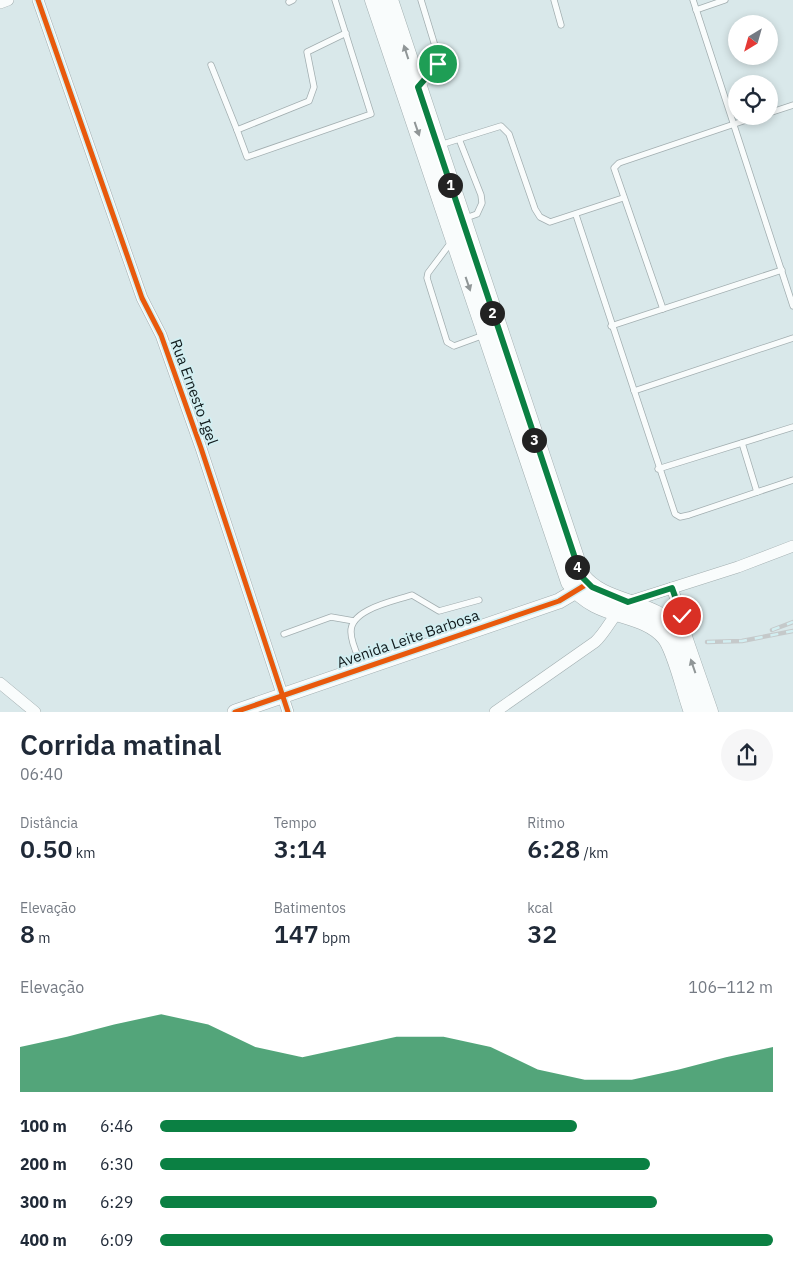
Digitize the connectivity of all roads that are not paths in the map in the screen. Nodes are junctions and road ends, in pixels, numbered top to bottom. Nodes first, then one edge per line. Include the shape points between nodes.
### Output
1 (8, 0) edge
2 (38, 0) edge
3 (335, 0) edge
4 (374, 0) edge
5 (390, 0) edge
6 (421, 0) edge
7 (554, 0) edge
8 (693, 0) edge
9 (726, 0) edge
10 (0, 3) edge
11 (696, 10) junction
12 (561, 25) dead end
13 (346, 32) junction
14 (211, 65) dead end
15 (412, 94) junction
16 (793, 105) edge
17 (728, 106) edge
18 (778, 110) edge
19 (731, 125) edge
20 (734, 125) edge
21 (237, 130) junction
22 (459, 139) junction
23 (430, 149) junction
24 (623, 198) junction
25 (576, 215) junction
26 (461, 220) junction
27 (453, 239) junction
28 (782, 270) junction
29 (793, 306) edge
30 (663, 309) junction
31 (612, 326) junction
32 (486, 335) junction
33 (793, 338) edge
34 (634, 392) junction
35 (793, 427) edge
36 (742, 443) junction
37 (658, 468) junction
38 (793, 480) edge
39 (757, 492) junction
40 (793, 546) edge
41 (582, 588) junction
42 (672, 588) junction
43 (479, 600) dead end
44 (622, 608) junction
45 (354, 621) junction
46 (284, 634) dead end
47 (683, 637) junction
48 (363, 668) junction
49 (0, 683) edge
50 (282, 696) junction
51 (36, 712) edge
52 (235, 712) edge
53 (288, 712) edge
54 (495, 712) edge
55 (692, 712) edge
56 (709, 712) edge

1 - 10 street
2 - 50 street, Rua Ernesto Igel via 142,298 161,335 201,448
3 - 13 lane
4 - 15 main road
15 -> 5 main road
6 - 15 lane via 439,59 436,68
7 - 12 lane
8 - 11 lane
9 - 11 lane
11 - 17 lane
13 - 21 lane via 307,52 314,87 309,101
13 - 21 lane via 371,114 247,157
14 - 21 lane
15 - 23 main road
16 - 18 lane
19 - 24 lane via 619,162 614,168
20 - 28 lane
22 - 23 lane
22 - 25 lane via 501,126 509,134 540,217 550,222
22 - 26 lane via 482,203 477,214
23 - 26 main road
23 - 27 main road
24 - 25 lane
24 - 30 lane
25 - 31 lane
26 - 41 main road via 581,576
27 -> 32 main road
27 - 32 lane via 428,273 427,286 450,345
28 - 29 lane
28 - 30 lane
30 - 31 lane
31 - 34 lane
32 - 41 main road via 570,582
33 - 34 lane
34 - 37 lane
35 - 36 lane
36 - 37 lane
36 - 39 lane
37 - 39 lane via 677,516
38 - 39 lane
40 - 42 street
41 - 44 main road via 602,608
41 - 48 street, Avenida Leite Barbosa via 559,601
42 - 44 street
42 - 47 street via 682,616
43 - 45 lane via 439,612 412,595 369,609
44 - 47 main road via 656,612
44 - 54 street via 595,642
44 - 55 main road via 666,636
45 - 46 lane via 324,618
45 - 48 lane via 351,637
56 -> 47 main road
48 - 50 street, Avenida Leite Barbosa
49 - 51 street
50 - 52 street, Avenida Leite Barbosa
50 - 53 street, Rua Ernesto Igel

